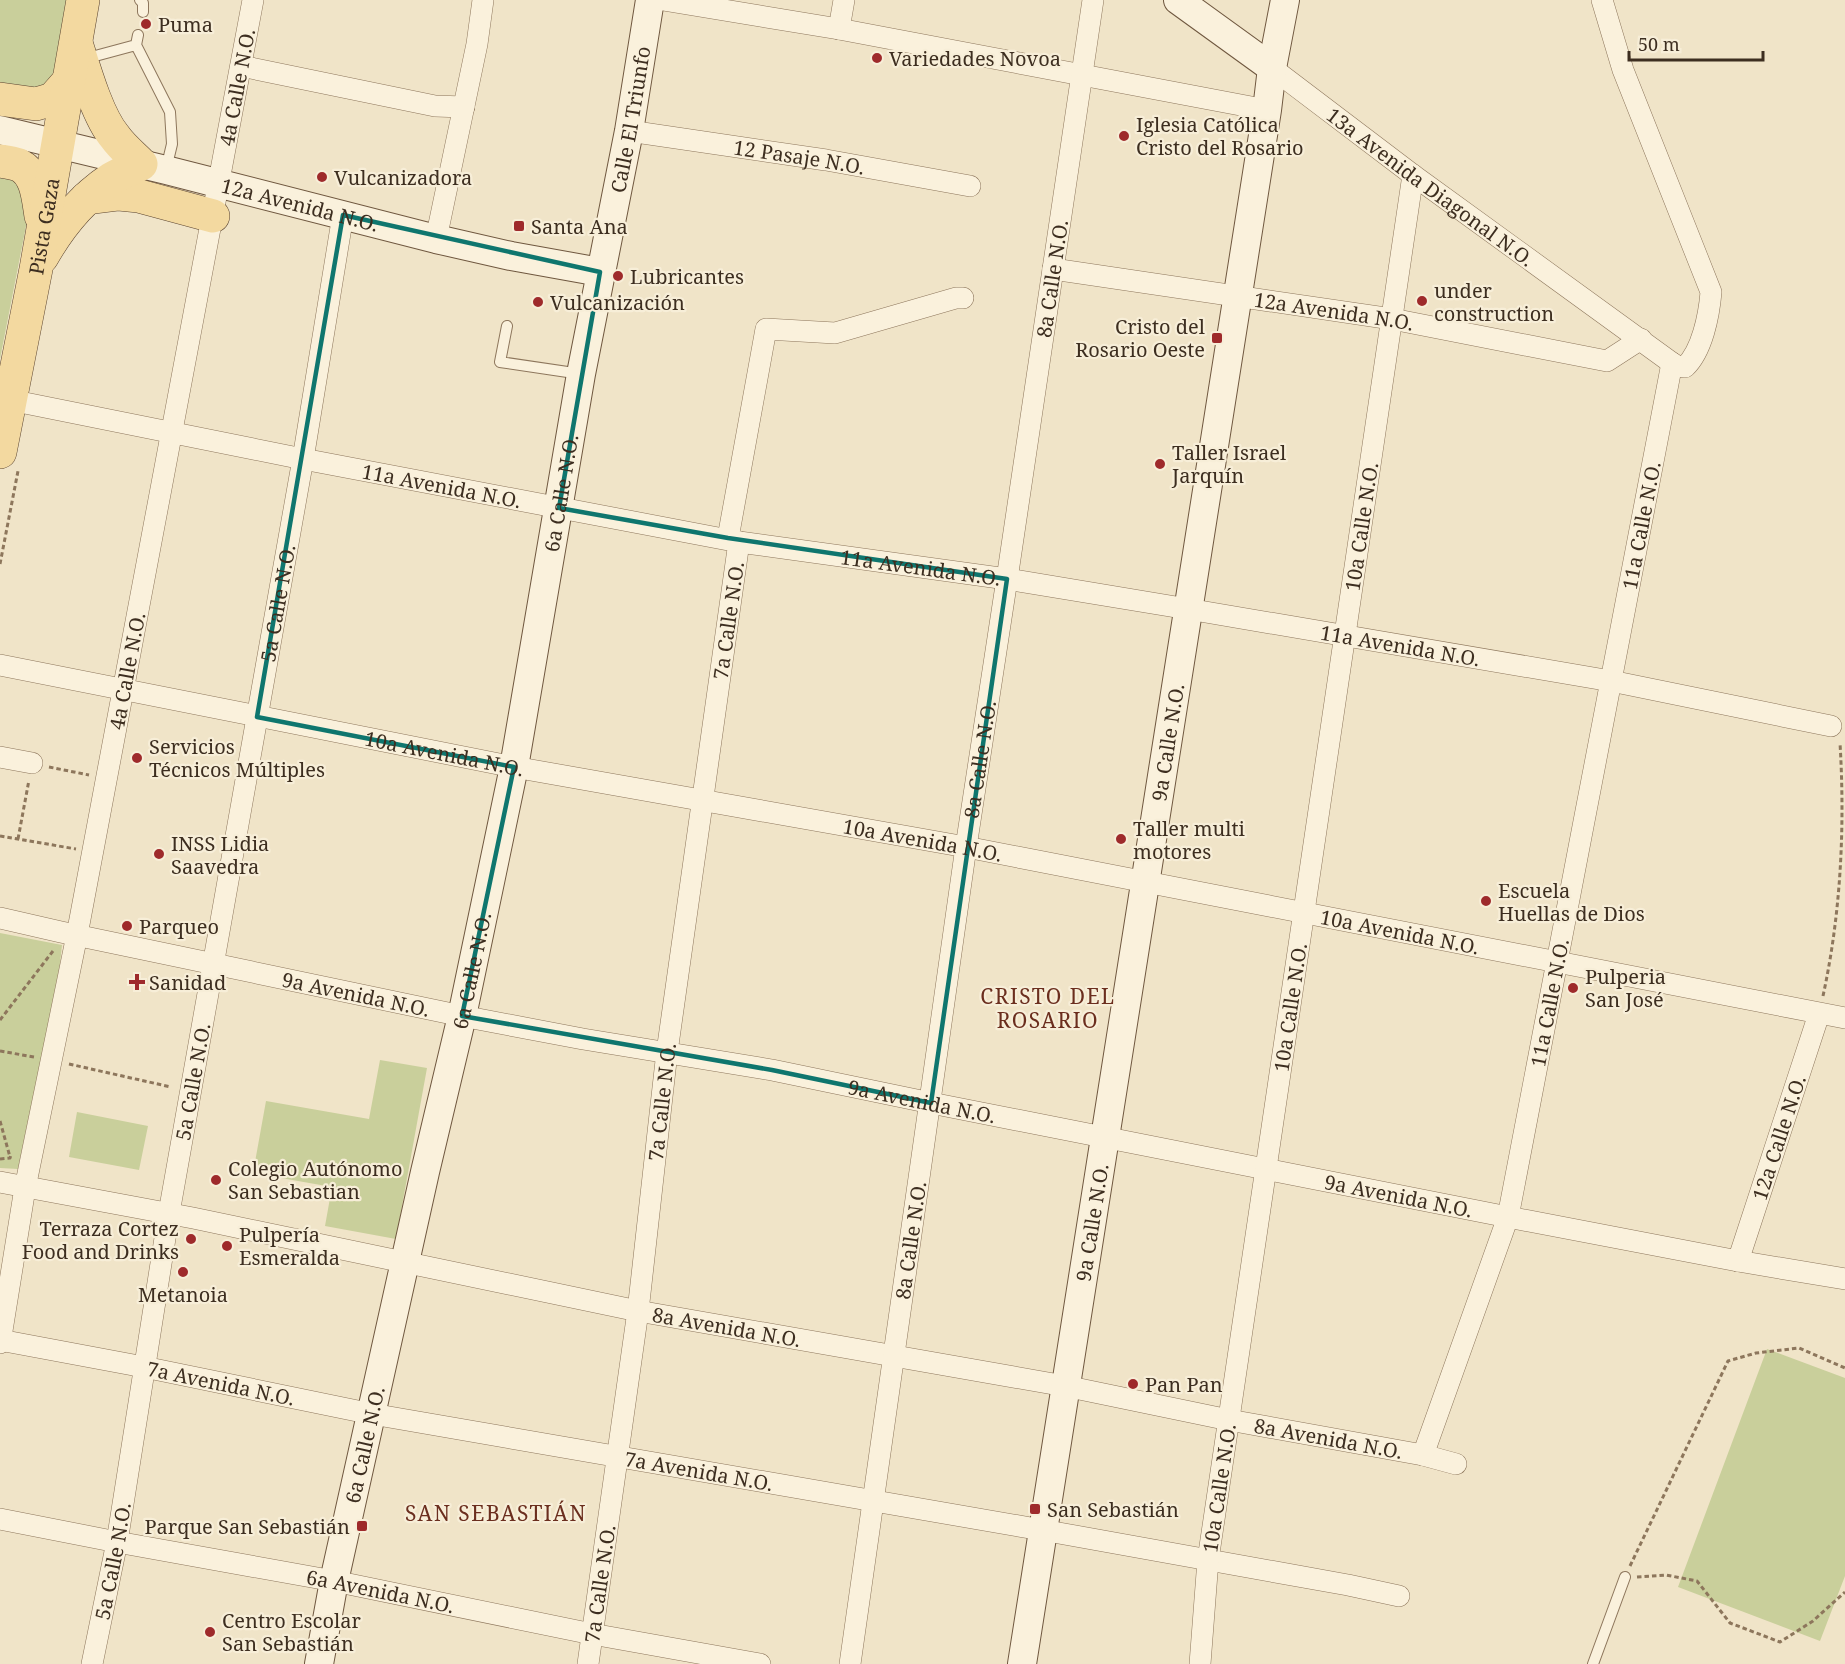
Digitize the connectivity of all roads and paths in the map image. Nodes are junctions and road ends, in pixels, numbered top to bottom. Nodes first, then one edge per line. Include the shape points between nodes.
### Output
1 (83, 0) edge
2 (140, 0) edge
3 (253, 0) edge
4 (483, 0) edge
5 (650, 0) edge
6 (663, 0) edge
7 (844, 0) edge
8 (1093, 0) edge
9 (1178, 0) edge
10 (1285, 0) edge
11 (1602, 0) edge
12 (142, 12) dead end
13 (839, 29) junction
14 (75, 61) junction
15 (241, 66) junction
16 (1272, 68) junction
17 (1081, 75) junction
18 (0, 99) edge
19 (464, 107) junction
20 (1267, 110) junction
21 (0, 130) edge
22 (629, 131) junction
23 (57, 143) junction
24 (0, 161) edge
25 (154, 167) junction
26 (1413, 174) junction
27 (220, 183) junction
28 (970, 186) dead end
29 (87, 198) junction
30 (343, 215) junction
31 (213, 216) junction
32 (42, 226) junction
33 (436, 239) junction
34 (36, 269) junction
35 (1053, 269) junction
36 (600, 272) junction
37 (1237, 296) junction
38 (963, 298) dead end
39 (1392, 319) junction
40 (507, 326) dead end
41 (1641, 339) junction
42 (1678, 365) junction
43 (581, 374) junction
44 (10, 400) junction
45 (171, 432) junction
46 (0, 452) edge
47 (303, 459) junction
48 (559, 508) junction
49 (734, 540) junction
50 (1007, 579) junction
51 (1188, 609) junction
52 (1345, 636) junction
53 (0, 666) edge
54 (1611, 681) junction
55 (122, 690) junction
56 (257, 717) junction
57 (1830, 726) joint
58 (0, 757) edge
59 (32, 763) junction
60 (514, 767) junction
61 (106, 778) junction
62 (702, 800) junction
63 (0, 836) edge
64 (18, 839) junction
65 (966, 847) junction
66 (92, 852) junction
67 (1144, 882) junction
68 (1304, 913) junction
69 (0, 918) edge
70 (77, 936) junction
71 (1557, 962) junction
72 (214, 963) junction
73 (1819, 1014) junction
74 (462, 1016) junction
75 (1845, 1018) edge
76 (0, 1020) edge
77 (0, 1051) edge
78 (667, 1052) junction
79 (47, 1059) junction
80 (191, 1091) junction
81 (931, 1103) junction
82 (1104, 1136) junction
83 (1266, 1168) junction
84 (0, 1182) edge
85 (25, 1188) junction
86 (169, 1214) junction
87 (1508, 1217) junction
88 (406, 1262) junction
89 (1738, 1262) junction
90 (1845, 1279) edge
91 (638, 1311) junction
92 (0, 1341) edge
93 (894, 1356) junction
94 (144, 1367) junction
95 (1845, 1368) edge
96 (1065, 1386) junction
97 (372, 1414) junction
98 (1229, 1420) junction
99 (617, 1455) junction
100 (1423, 1455) junction
101 (1456, 1464) dead end
102 (873, 1500) junction
103 (0, 1519) edge
104 (1042, 1530) junction
105 (117, 1542) junction
106 (1208, 1560) junction
107 (1625, 1577) junction
108 (334, 1581) junction
109 (1845, 1592) edge
110 (1400, 1596) dead end
111 (592, 1634) junction
112 (92, 1664) edge
113 (319, 1664) edge
114 (588, 1664) edge
115 (760, 1664) edge
116 (850, 1664) edge
117 (1022, 1664) edge
118 (1200, 1664) edge
119 (1593, 1664) edge

1 - 14 main road, Pista Gaza
2 - 12 lane
3 - 15 street, 4a Calle N.O.
4 - 19 street
5 - 22 street, Calle El Triunfo
6 - 13 street
7 - 13 street
8 - 17 street, 8a Calle N.O.
9 - 16 street, 13a Avenida Diagonal N.O.
10 - 16 street, 9a Calle N.O.
11 - 42 street, 11a Calle N.O. via 1623,70 1711,292 1709,315 1693,360
13 - 17 street
14 - 18 main road via 53,99 36,104
14 - 23 main road, Pista Gaza
14 - 25 main road via 114,137
14 - 25 lane via 137,40 170,112 172,144
15 - 19 street via 435,106
15 - 27 street, 4a Calle N.O.
16 - 20 street, 9a Calle N.O.
16 - 26 street, 13a Avenida Diagonal N.O.
17 - 20 street
17 - 35 street, 8a Calle N.O.
19 - 33 street
20 - 37 street, 9a Calle N.O.
21 - 23 street, 12a Avenida N.O.
22 - 28 street, 12 Pasaje N.O.
22 - 36 street, Calle El Triunfo
23 - 25 street, 12a Avenida N.O.
23 - 32 main road, Pista Gaza
24 - 32 main road via 19,165 31,176
25 - 27 street, 12a Avenida N.O.
25 - 29 main road via 112,178
26 - 39 street, 10a Calle N.O.
26 - 41 street, 13a Avenida Diagonal N.O.
27 - 30 street, 12a Avenida N.O.
27 - 31 street, 4a Calle N.O.
29 - 31 main road via 139,196
29 - 34 main road via 57,231
30 - 33 street, 12a Avenida N.O.
30 - 47 street, 5a Calle N.O.
31 - 45 street, 4a Calle N.O.
32 - 34 main road, Pista Gaza
33 - 36 street, 12a Avenida N.O.
34 - 44 main road, Pista Gaza
35 - 37 street, 12a Avenida N.O.
35 - 50 street, 8a Calle N.O.
36 - 43 street, 6a Calle N.O.
37 - 39 street, 12a Avenida N.O.
37 - 51 street, 9a Calle N.O.
38 - 49 street, 7a Calle N.O. via 835,333 766,329
39 - 41 street, 12a Avenida N.O. via 1607,362
39 - 52 street, 10a Calle N.O.
40 - 43 lane via 500,362
41 - 42 street, 13a Avenida Diagonal N.O.
42 - 54 street, 11a Calle N.O.
43 - 48 street, 6a Calle N.O.
44 - 45 street, 11a Avenida N.O.
44 - 46 main road, Pista Gaza
45 - 47 street, 11a Avenida N.O.
45 - 55 street, 4a Calle N.O.
47 - 48 street, 11a Avenida N.O.
47 - 56 street, 5a Calle N.O.
48 - 49 street, 11a Avenida N.O.
48 - 60 street, 6a Calle N.O.
49 - 50 street, 11a Avenida N.O.
49 - 62 street, 7a Calle N.O.
50 - 51 street, 11a Avenida N.O.
50 - 65 street, 8a Calle N.O.
51 - 52 street, 11a Avenida N.O.
51 - 67 street, 9a Calle N.O.
52 - 54 street, 11a Avenida N.O.
52 - 68 street, 10a Calle N.O.
53 - 55 street, 10a Avenida N.O.
54 - 57 street, 11a Avenida N.O.
54 - 71 street, 11a Calle N.O.
55 - 56 street, 10a Avenida N.O.
55 - 61 street, 4a Calle N.O.
56 - 60 street, 10a Avenida N.O.
56 - 72 street, 5a Calle N.O.
57 - 73 path via 1840,742 1844,772 1843,855 1831,961
58 - 59 street
59 - 61 path
59 - 64 path
60 - 62 street, 10a Avenida N.O.
60 - 74 street, 6a Calle N.O.
61 - 66 street, 4a Calle N.O.
62 - 65 street, 10a Avenida N.O.
62 - 78 street, 7a Calle N.O.
63 - 64 path
64 - 66 path
65 - 67 street, 10a Avenida N.O.
65 - 81 street, 8a Calle N.O.
66 - 70 street, 4a Calle N.O.
67 - 68 street, 10a Avenida N.O.
67 - 82 street, 9a Calle N.O.
68 - 71 street, 10a Avenida N.O.
68 - 83 street, 10a Calle N.O.
69 - 70 street, 9a Avenida N.O.
70 - 72 street, 9a Avenida N.O. via 142,943
70 - 76 path via 53,951
70 - 79 street, 4a Calle N.O.
71 - 73 street, 10a Avenida N.O.
71 - 87 street, 11a Calle N.O.
72 - 74 street, 9a Avenida N.O.
72 - 80 street, 5a Calle N.O.
73 - 75 street, 10a Avenida N.O.
73 - 89 street, 12a Calle N.O.
74 - 78 street, 9a Avenida N.O.
74 - 88 street, 6a Calle N.O.
77 - 79 path
78 - 81 street, 9a Avenida N.O.
78 - 91 street, 7a Calle N.O.
79 - 80 path
79 - 85 street, 4a Calle N.O.
80 - 86 street, 5a Calle N.O.
81 - 82 street, 9a Avenida N.O.
81 - 93 street, 8a Calle N.O.
82 - 83 street, 9a Avenida N.O.
82 - 96 street, 9a Calle N.O.
83 - 87 street, 9a Avenida N.O.
83 - 98 street, 10a Calle N.O.
84 - 85 street, 8a Avenida N.O.
85 - 86 street, 8a Avenida N.O.
85 - 92 street, 4a Calle N.O.
86 - 88 street, 8a Avenida N.O.
86 - 94 street, 5a Calle N.O.
87 - 89 street, 9a Avenida N.O.
87 - 100 street, 11a Calle N.O.
88 - 91 street, 8a Avenida N.O.
88 - 97 street, 6a Calle N.O.
89 - 90 street, 9a Avenida N.O.
91 - 93 street, 8a Avenida N.O.
91 - 99 street, 7a Calle N.O.
92 - 94 street, 7a Avenida N.O.
93 - 96 street, 8a Avenida N.O.
93 - 102 street, 8a Calle N.O.
94 - 97 street, 7a Avenida N.O.
94 - 105 street, 5a Calle N.O. via 134,1398 116,1515
95 - 107 path via 1799,1348 1756,1353 1728,1362
96 - 98 street, 8a Avenida N.O.
96 - 104 street, 9a Calle N.O.
97 - 99 street, 7a Avenida N.O.
97 - 108 street, 6a Calle N.O.
98 - 100 street, 8a Avenida N.O.
98 - 106 street, 10a Calle N.O.
99 - 102 street, 7a Avenida N.O.
99 - 111 street, 7a Calle N.O.
100 - 101 street, 8a Avenida N.O.
102 - 104 street, 7a Avenida N.O.
102 - 116 street, 8a Calle N.O.
103 - 105 street, 6a Avenida N.O.
104 - 106 street, 7a Avenida N.O.
104 - 117 street, 9a Calle N.O.
105 - 108 street, 6a Avenida N.O.
105 - 112 street, 5a Calle N.O.
106 - 110 street, 7a Avenida N.O.
106 - 118 street, 10a Calle N.O.
107 - 109 path via 1666,1575 1697,1581 1730,1623 1780,1642 1813,1621
107 - 119 lane
108 - 111 street, 6a Avenida N.O.
108 - 113 street, 6a Calle N.O.
111 - 114 street, 7a Calle N.O.
111 - 115 street, 6a Avenida N.O.

